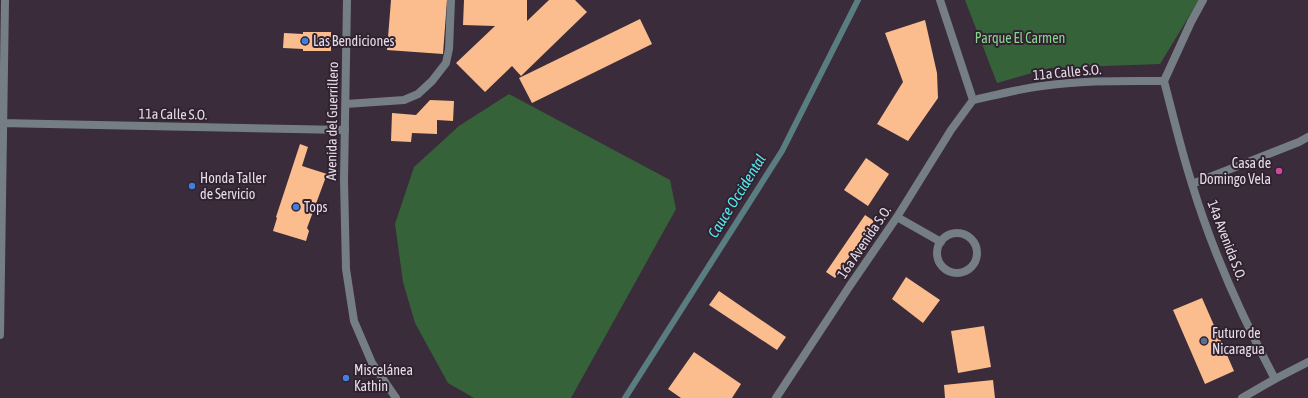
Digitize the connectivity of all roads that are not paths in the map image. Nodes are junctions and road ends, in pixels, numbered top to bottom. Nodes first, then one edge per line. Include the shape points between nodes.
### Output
1 (5, 0) edge
2 (347, 0) edge
3 (451, 0) edge
4 (940, 0) edge
5 (1203, 0) edge
6 (1164, 81) junction
7 (973, 100) junction
8 (346, 104) junction
9 (1, 123) edge
10 (345, 130) junction
11 (1308, 137) edge
12 (1192, 184) junction
13 (897, 217) junction
14 (941, 242) junction
15 (0, 335) edge
16 (1308, 362) edge
17 (1276, 378) junction
18 (396, 398) edge
19 (776, 398) edge
20 (1242, 398) edge

1 - 9 street
2 - 8 street, Avenida del Guerrillero
3 - 8 street via 446,63 432,82 418,94 404,100
4 - 7 street
5 - 6 street
6 - 7 street, 11a Calle S.O. via 1066,83
6 - 12 street, 14a Avenida S.O.
7 - 13 street, 16a Avenida S.O. via 951,130
8 - 10 street, Avenida del Guerrillero
9 - 10 street, 11a Calle S.O.
9 - 15 street
10 - 18 street, Avenida del Guerrillero via 346,269 354,321 372,363
11 - 12 street
12 - 17 street, 14a Avenida S.O. via 1229,284
13 - 14 street
13 - 19 street, 16a Avenida S.O.
14 - 14 street via 937,254 942,266 947,270 959,273 975,262 977,256 974,243 964,235 951,235
16 - 17 street
17 - 20 street

